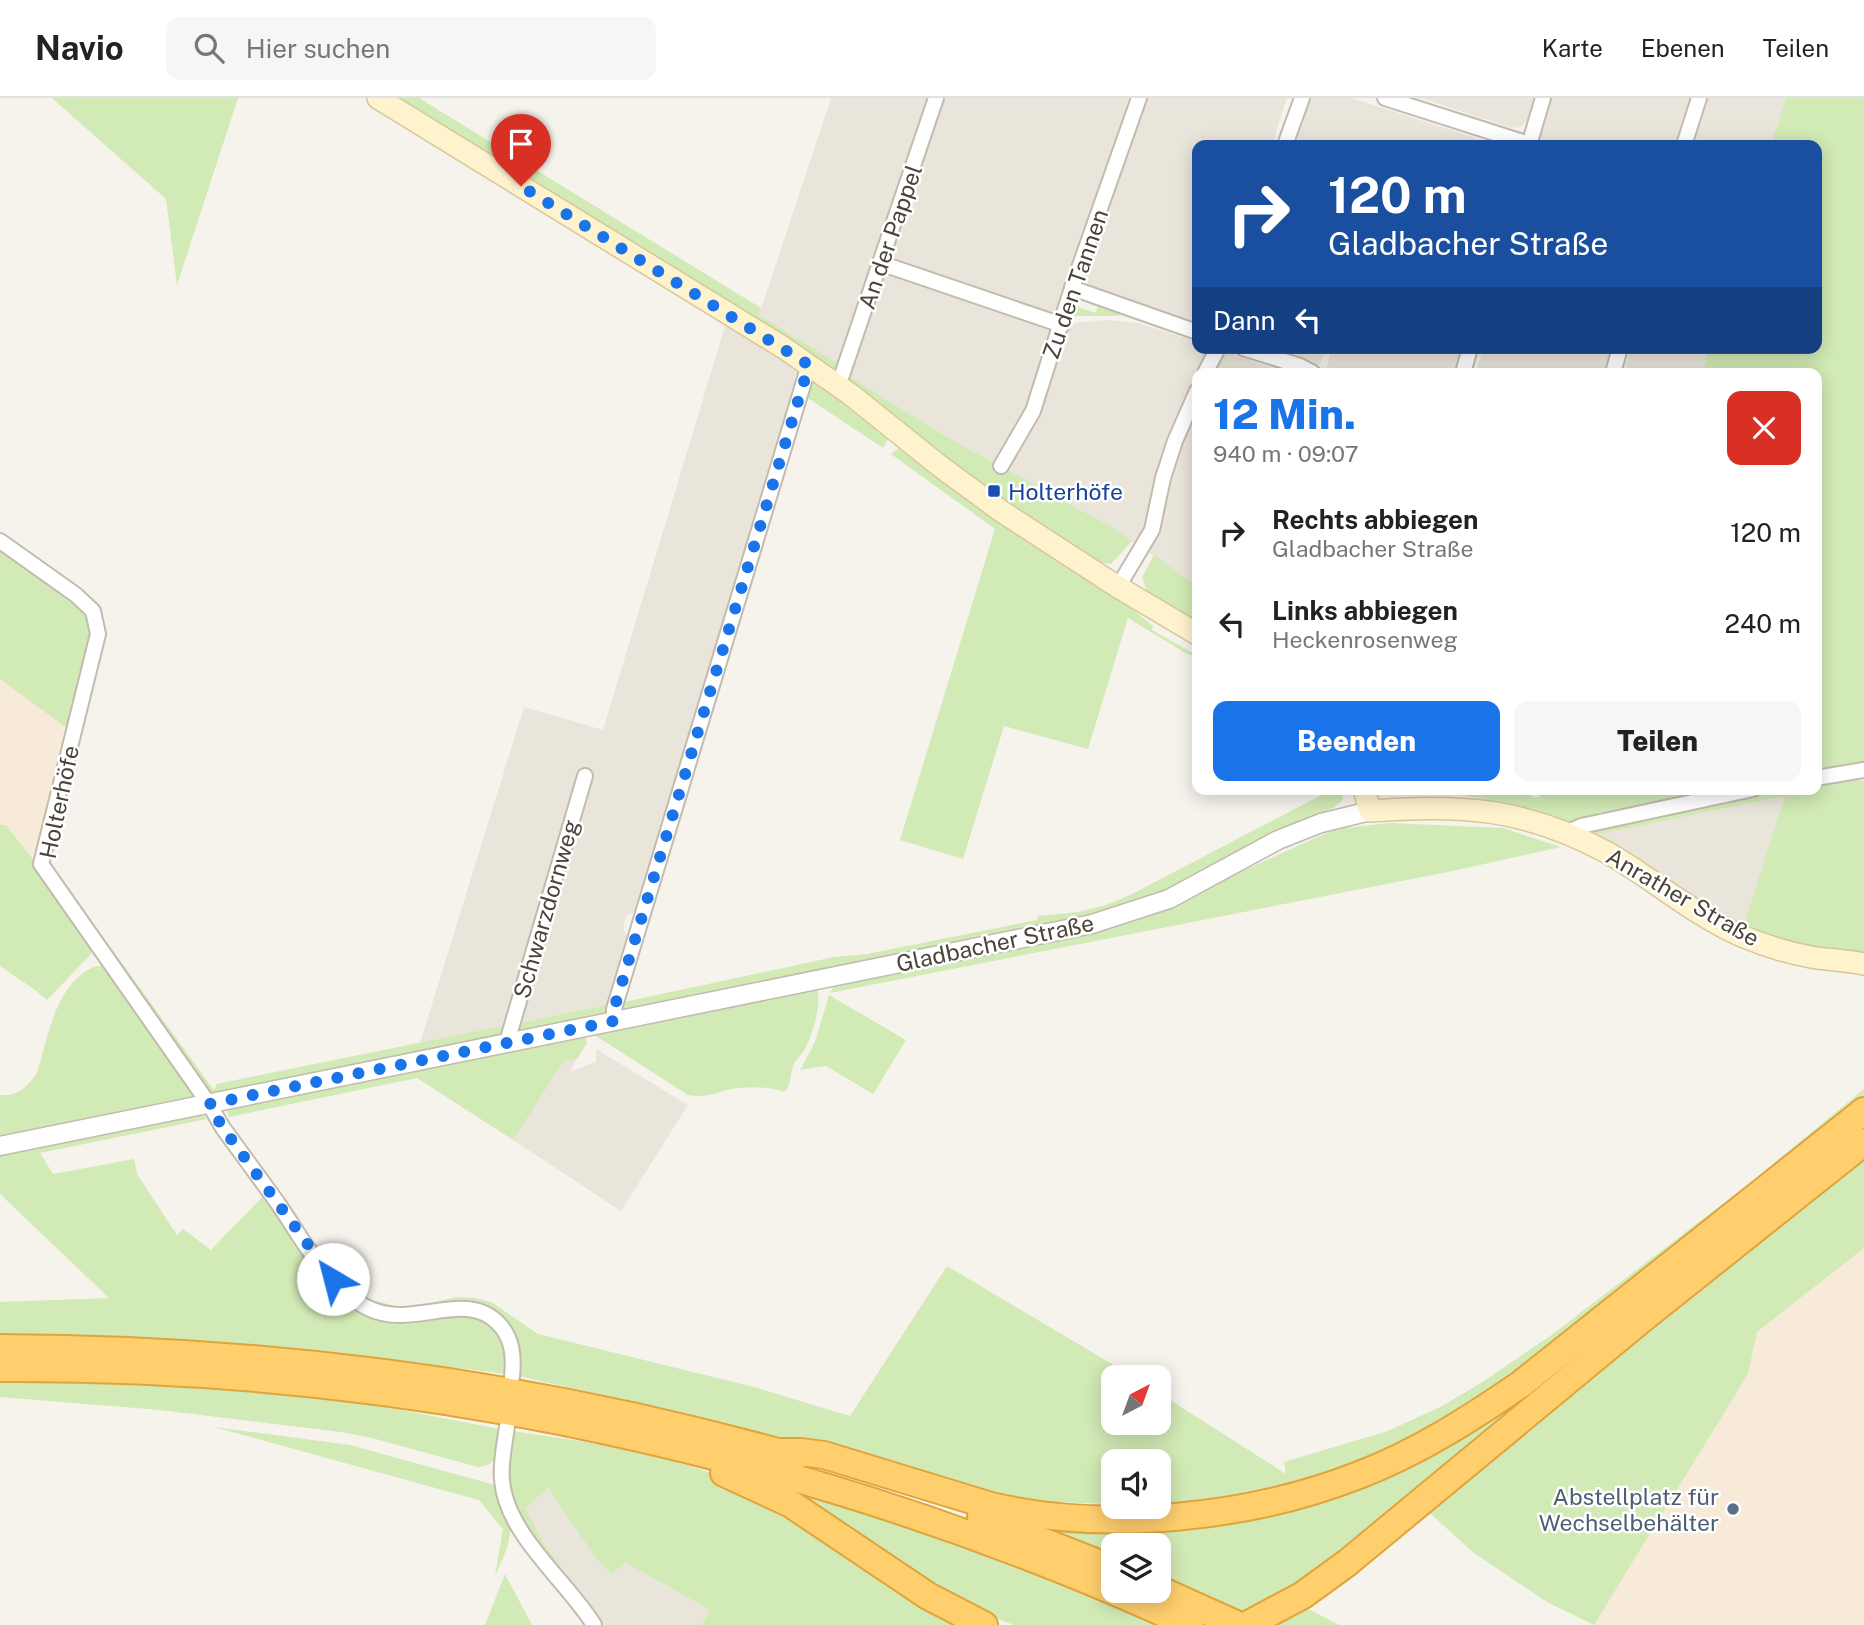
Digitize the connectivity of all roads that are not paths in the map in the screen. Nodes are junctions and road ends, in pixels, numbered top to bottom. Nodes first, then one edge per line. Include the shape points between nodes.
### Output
1 (378, 98) edge
2 (936, 98) edge
3 (1139, 98) edge
4 (1301, 98) edge
5 (1385, 98) edge
6 (1543, 98) edge
7 (1699, 98) edge
8 (1287, 140) edge
9 (1514, 140) edge
10 (1530, 140) edge
11 (1686, 140) edge
12 (880, 263) junction
13 (1072, 288) junction
14 (1062, 325) junction
15 (1192, 330) edge
16 (1262, 354) edge
17 (809, 365) junction
18 (1304, 368) edge
19 (842, 375) dead end
20 (1192, 402) edge
21 (1001, 466) dead end
22 (0, 541) edge
23 (1118, 587) junction
24 (1192, 631) edge
25 (1864, 770) edge
26 (585, 776) dead end
27 (1822, 777) edge
28 (1366, 795) edge
29 (1724, 795) edge
30 (1370, 811) junction
31 (1566, 833) junction
32 (1857, 964) edge
33 (614, 1021) junction
34 (507, 1042) junction
35 (214, 1103) junction
36 (1864, 1111) edge
37 (1864, 1142) edge
38 (0, 1146) edge
39 (0, 1348) edge
40 (0, 1368) edge
41 (512, 1377) dead end
42 (514, 1420) junction
43 (779, 1452) junction
44 (1101, 1564) edge
45 (1101, 1578) edge
46 (1171, 1601) edge
47 (1171, 1602) edge
48 (594, 1625) edge
49 (984, 1625) edge
50 (1189, 1625) edge
51 (1238, 1625) edge
52 (1247, 1625) edge

1 - 17 main road
2 - 12 street, An der Pappel
3 - 13 street, Zu den Tannen
4 - 8 street
5 - 9 street
6 - 10 street
7 - 11 street
12 - 14 street
12 - 19 street, An der Pappel
13 - 14 street, Zu den Tannen
13 - 15 street
14 - 21 street, Zu den Tannen via 1033,411
16 - 18 street
17 - 23 main road via 980,496
17 - 33 street via 672,810
20 - 23 street via 1163,478 1152,530
22 - 35 street, Holterhöfe via 93,611 98,634 41,864
23 - 24 main road
25 - 27 street
26 - 34 street, Schwarzdornweg
28 - 30 main road
29 - 31 street
30 - 31 main road, Gladbacher Straße via 1481,809
30 - 33 street, Gladbacher Straße via 1278,840 1169,898 1092,924
31 - 32 main road, Anrather Straße via 1608,853 1741,936 1788,952
33 - 34 street, Gladbacher Straße
34 - 35 street, Gladbacher Straße
35 - 38 street, Gladbacher Straße
35 - 41 street, Holterhöfe via 223,1128 345,1292 363,1305 393,1316 460,1308 485,1313 510,1341
36 - 43 highway via 1521,1384 1415,1449 1327,1486 1203,1513 1066,1516 991,1506 824,1455
37 - 52 highway via 1347,1563 1303,1595
39 - 43 highway via 197,1353 397,1373 598,1408
40 - 42 highway via 232,1376 378,1391
42 - 45 highway via 667,1444 827,1487
42 - 48 street via 502,1480 510,1509 526,1538
42 - 49 highway via 691,1461 765,1490 809,1514 941,1605
43 - 44 highway via 947,1505
46 - 51 highway
47 - 50 highway

